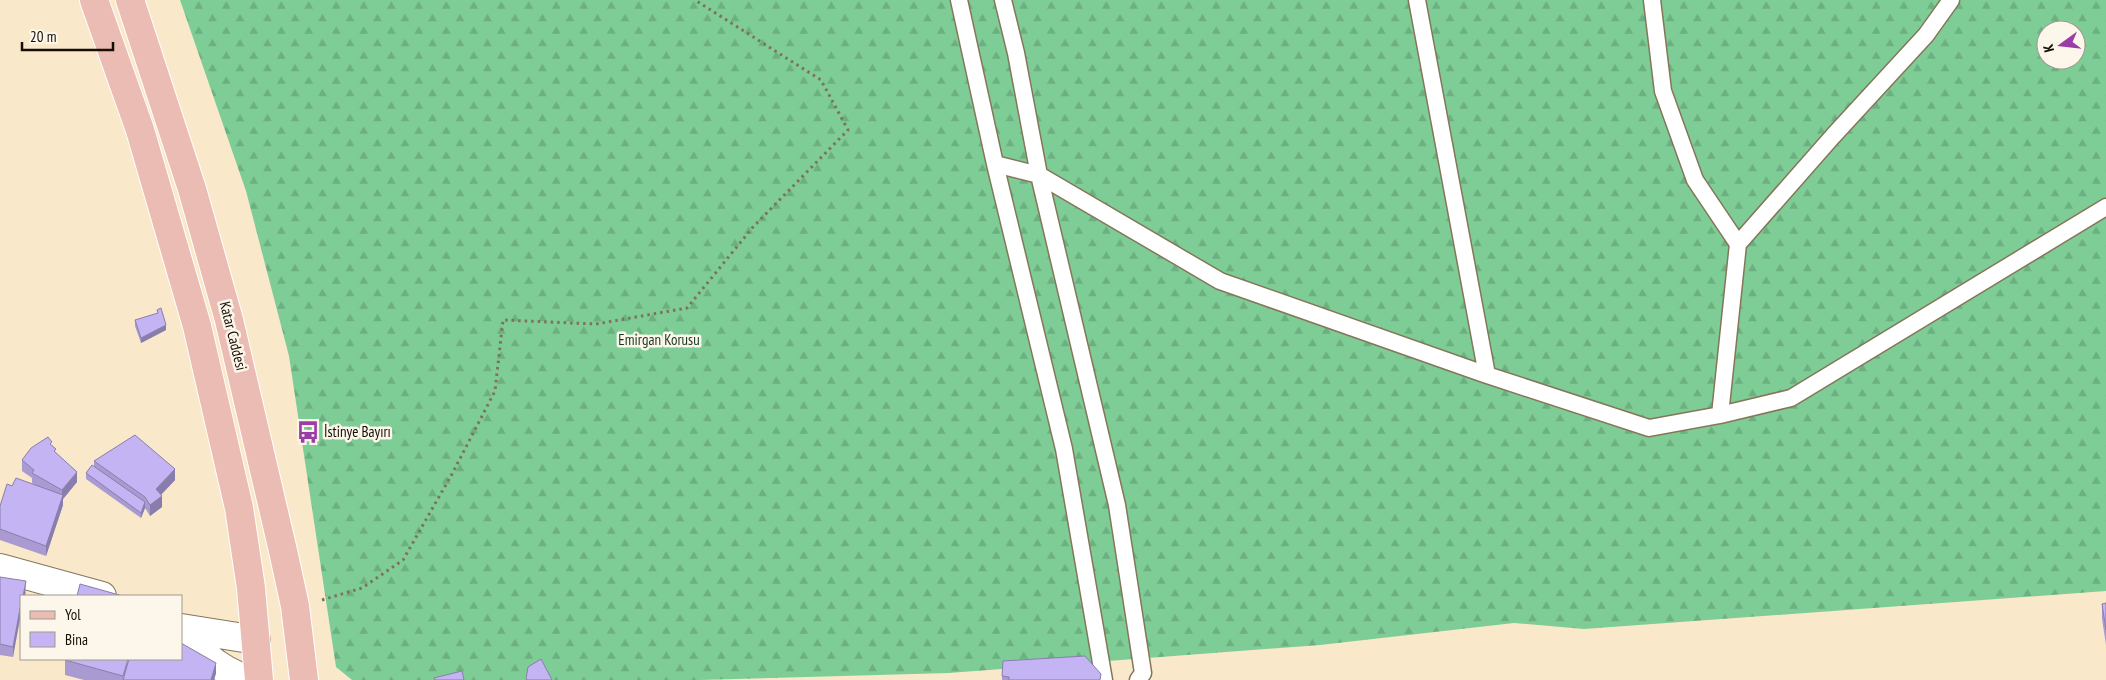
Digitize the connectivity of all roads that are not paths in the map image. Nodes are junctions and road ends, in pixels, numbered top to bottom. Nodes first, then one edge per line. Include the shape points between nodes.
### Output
1 (94, 0) edge
2 (130, 0) edge
3 (959, 0) edge
4 (1003, 0) edge
5 (1417, 0) edge
6 (1652, 0) edge
7 (1951, 0) edge
8 (995, 164) junction
9 (1039, 176) junction
10 (2106, 207) edge
11 (1738, 244) junction
12 (1487, 375) junction
13 (1720, 416) junction
14 (0, 568) edge
15 (98, 595) edge
16 (182, 630) edge
17 (182, 631) edge
18 (298, 635) junction
19 (256, 640) junction
20 (304, 679) edge
21 (255, 680) edge
22 (260, 680) edge
23 (272, 680) edge
24 (1104, 680) edge
25 (1138, 680) edge

1 - 19 main road via 140,130 197,326 239,508
2 - 18 main road, Katar Caddesi via 192,189 229,320 259,439 295,606
3 - 8 lane
4 - 9 lane
5 - 12 lane
6 - 11 lane via 1663,92 1695,180
7 - 11 lane via 1926,35
8 - 9 lane
8 - 24 lane via 1064,450
9 - 12 lane via 1220,281
9 - 25 lane via 1117,505 1142,673
10 - 13 lane via 1791,398
11 - 13 lane
12 - 13 lane via 1649,428
14 - 15 street
16 - 19 street
17 - 21 street via 214,664
18 - 19 main road
18 - 20 main road, Katar Caddesi
19 - 22 main road
20 - 23 main road

